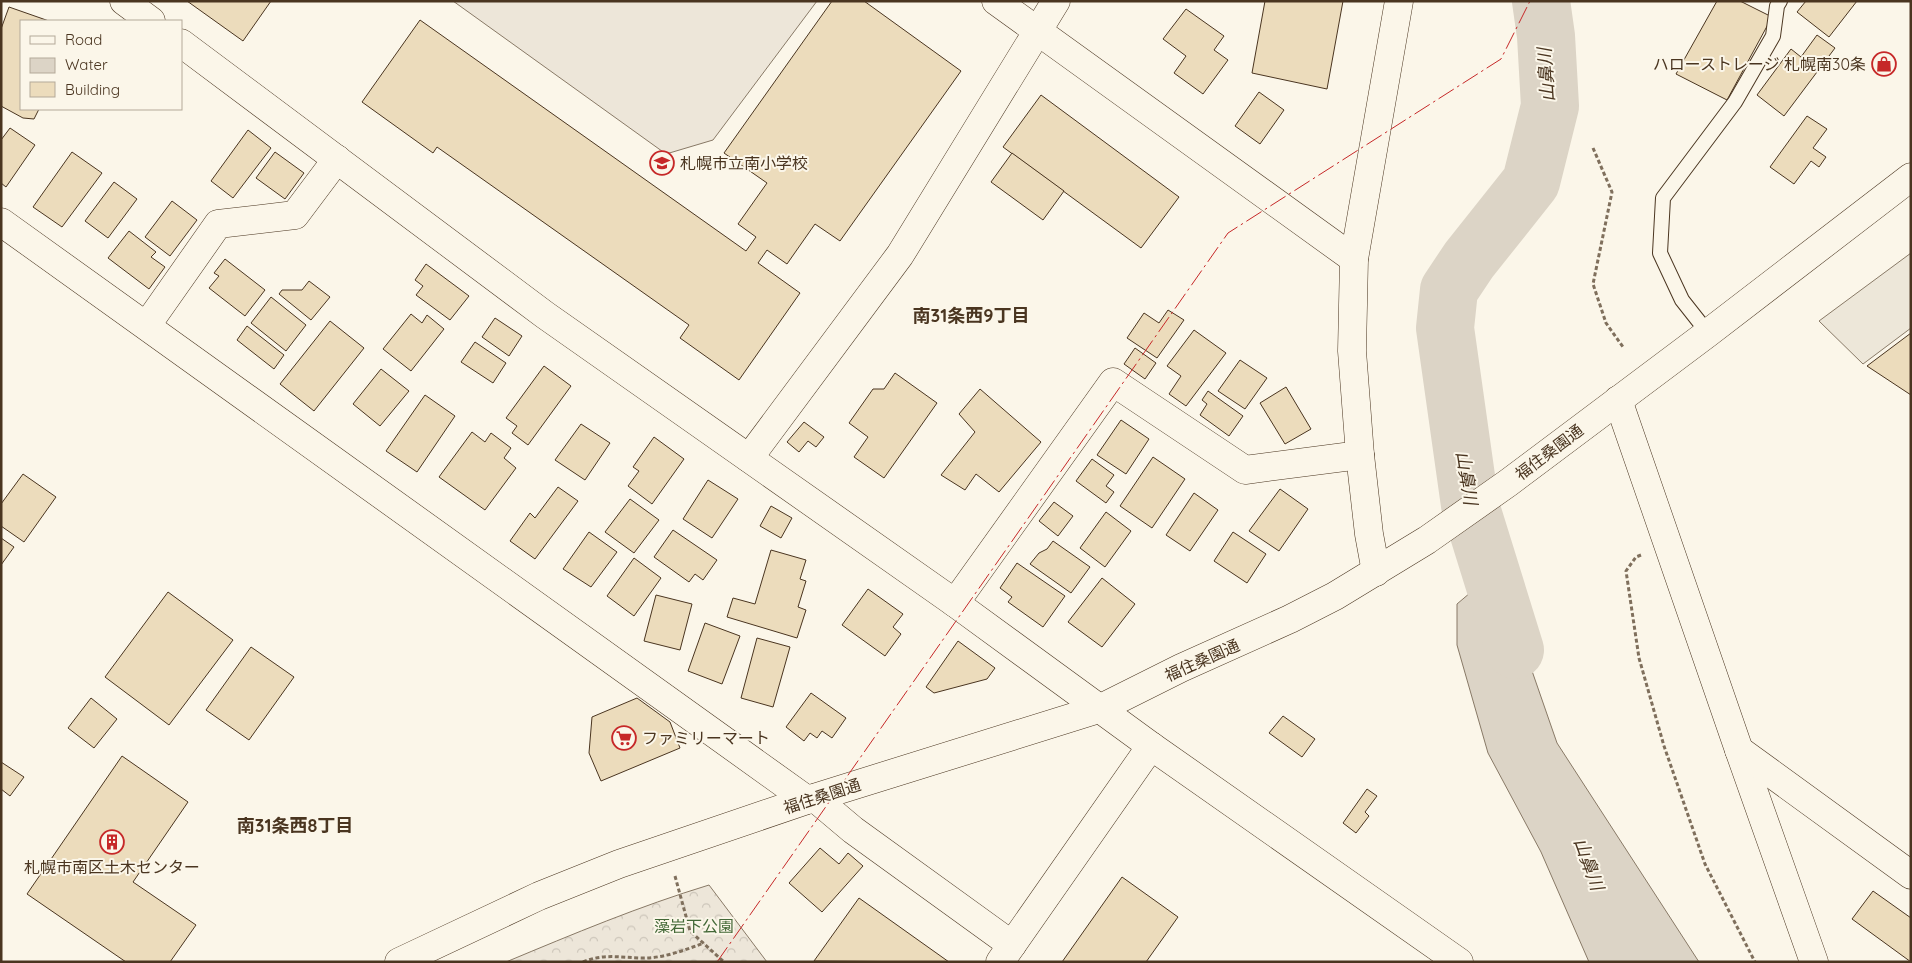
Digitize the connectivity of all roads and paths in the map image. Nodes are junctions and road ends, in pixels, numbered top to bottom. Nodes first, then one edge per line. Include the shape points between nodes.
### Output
1 (124, 1) edge
2 (996, 1) edge
3 (1056, 1) edge
4 (1399, 1) edge
5 (1780, 1) edge
6 (150, 20) edge
7 (1039, 32) junction
8 (182, 45) edge
9 (1593, 148) dead end
10 (337, 159) junction
11 (1911, 177) edge
12 (1, 222) edge
13 (1354, 259) junction
14 (147, 325) junction
15 (1708, 333) junction
16 (1623, 347) dead end
17 (1618, 400) junction
18 (1360, 455) junction
19 (749, 458) junction
20 (1648, 551) dead end
21 (1376, 572) junction
22 (955, 603) junction
23 (1099, 709) junction
24 (1151, 746) junction
25 (1739, 750) junction
26 (811, 799) junction
27 (675, 875) dead end
28 (1911, 875) edge
29 (704, 943) junction
30 (1006, 953) edge
31 (399, 962) edge
32 (582, 962) edge
33 (724, 962) edge
34 (1459, 962) edge
35 (1755, 962) edge
36 (1814, 962) edge

1 - 6 street
2 - 7 street
3 - 7 street
4 - 13 street
5 - 15 lane via 1773,36 1735,102 1663,198 1660,253 1682,300
7 - 13 street
7 - 19 street via 900,255
8 - 10 street
9 - 16 path via 1612,192 1593,284 1606,323
10 - 14 street via 295,215 218,224
10 - 19 street via 545,315
11 - 15 street, 福住桑園通
12 - 14 street
13 - 18 street via 1352,352
14 - 26 street
15 - 17 street, 福住桑園通
17 - 21 street, 福住桑園通 via 1508,483
17 - 25 street
18 - 21 street
18 - 22 street via 1245,470 1114,382
19 - 22 street
20 - 35 path via 1636,557 1626,571 1639,658 1664,746 1705,864
21 - 23 street, 福住桑園通 via 1290,619
22 - 23 street
23 - 24 street
23 - 26 street, 福住桑園通
24 - 30 street
24 - 34 street
25 - 28 street
25 - 36 street
26 - 30 street
26 - 31 street, 福住桑園通 via 619,864 539,896
27 - 29 path via 690,931
29 - 32 path via 659,957 600,956
29 - 33 path

